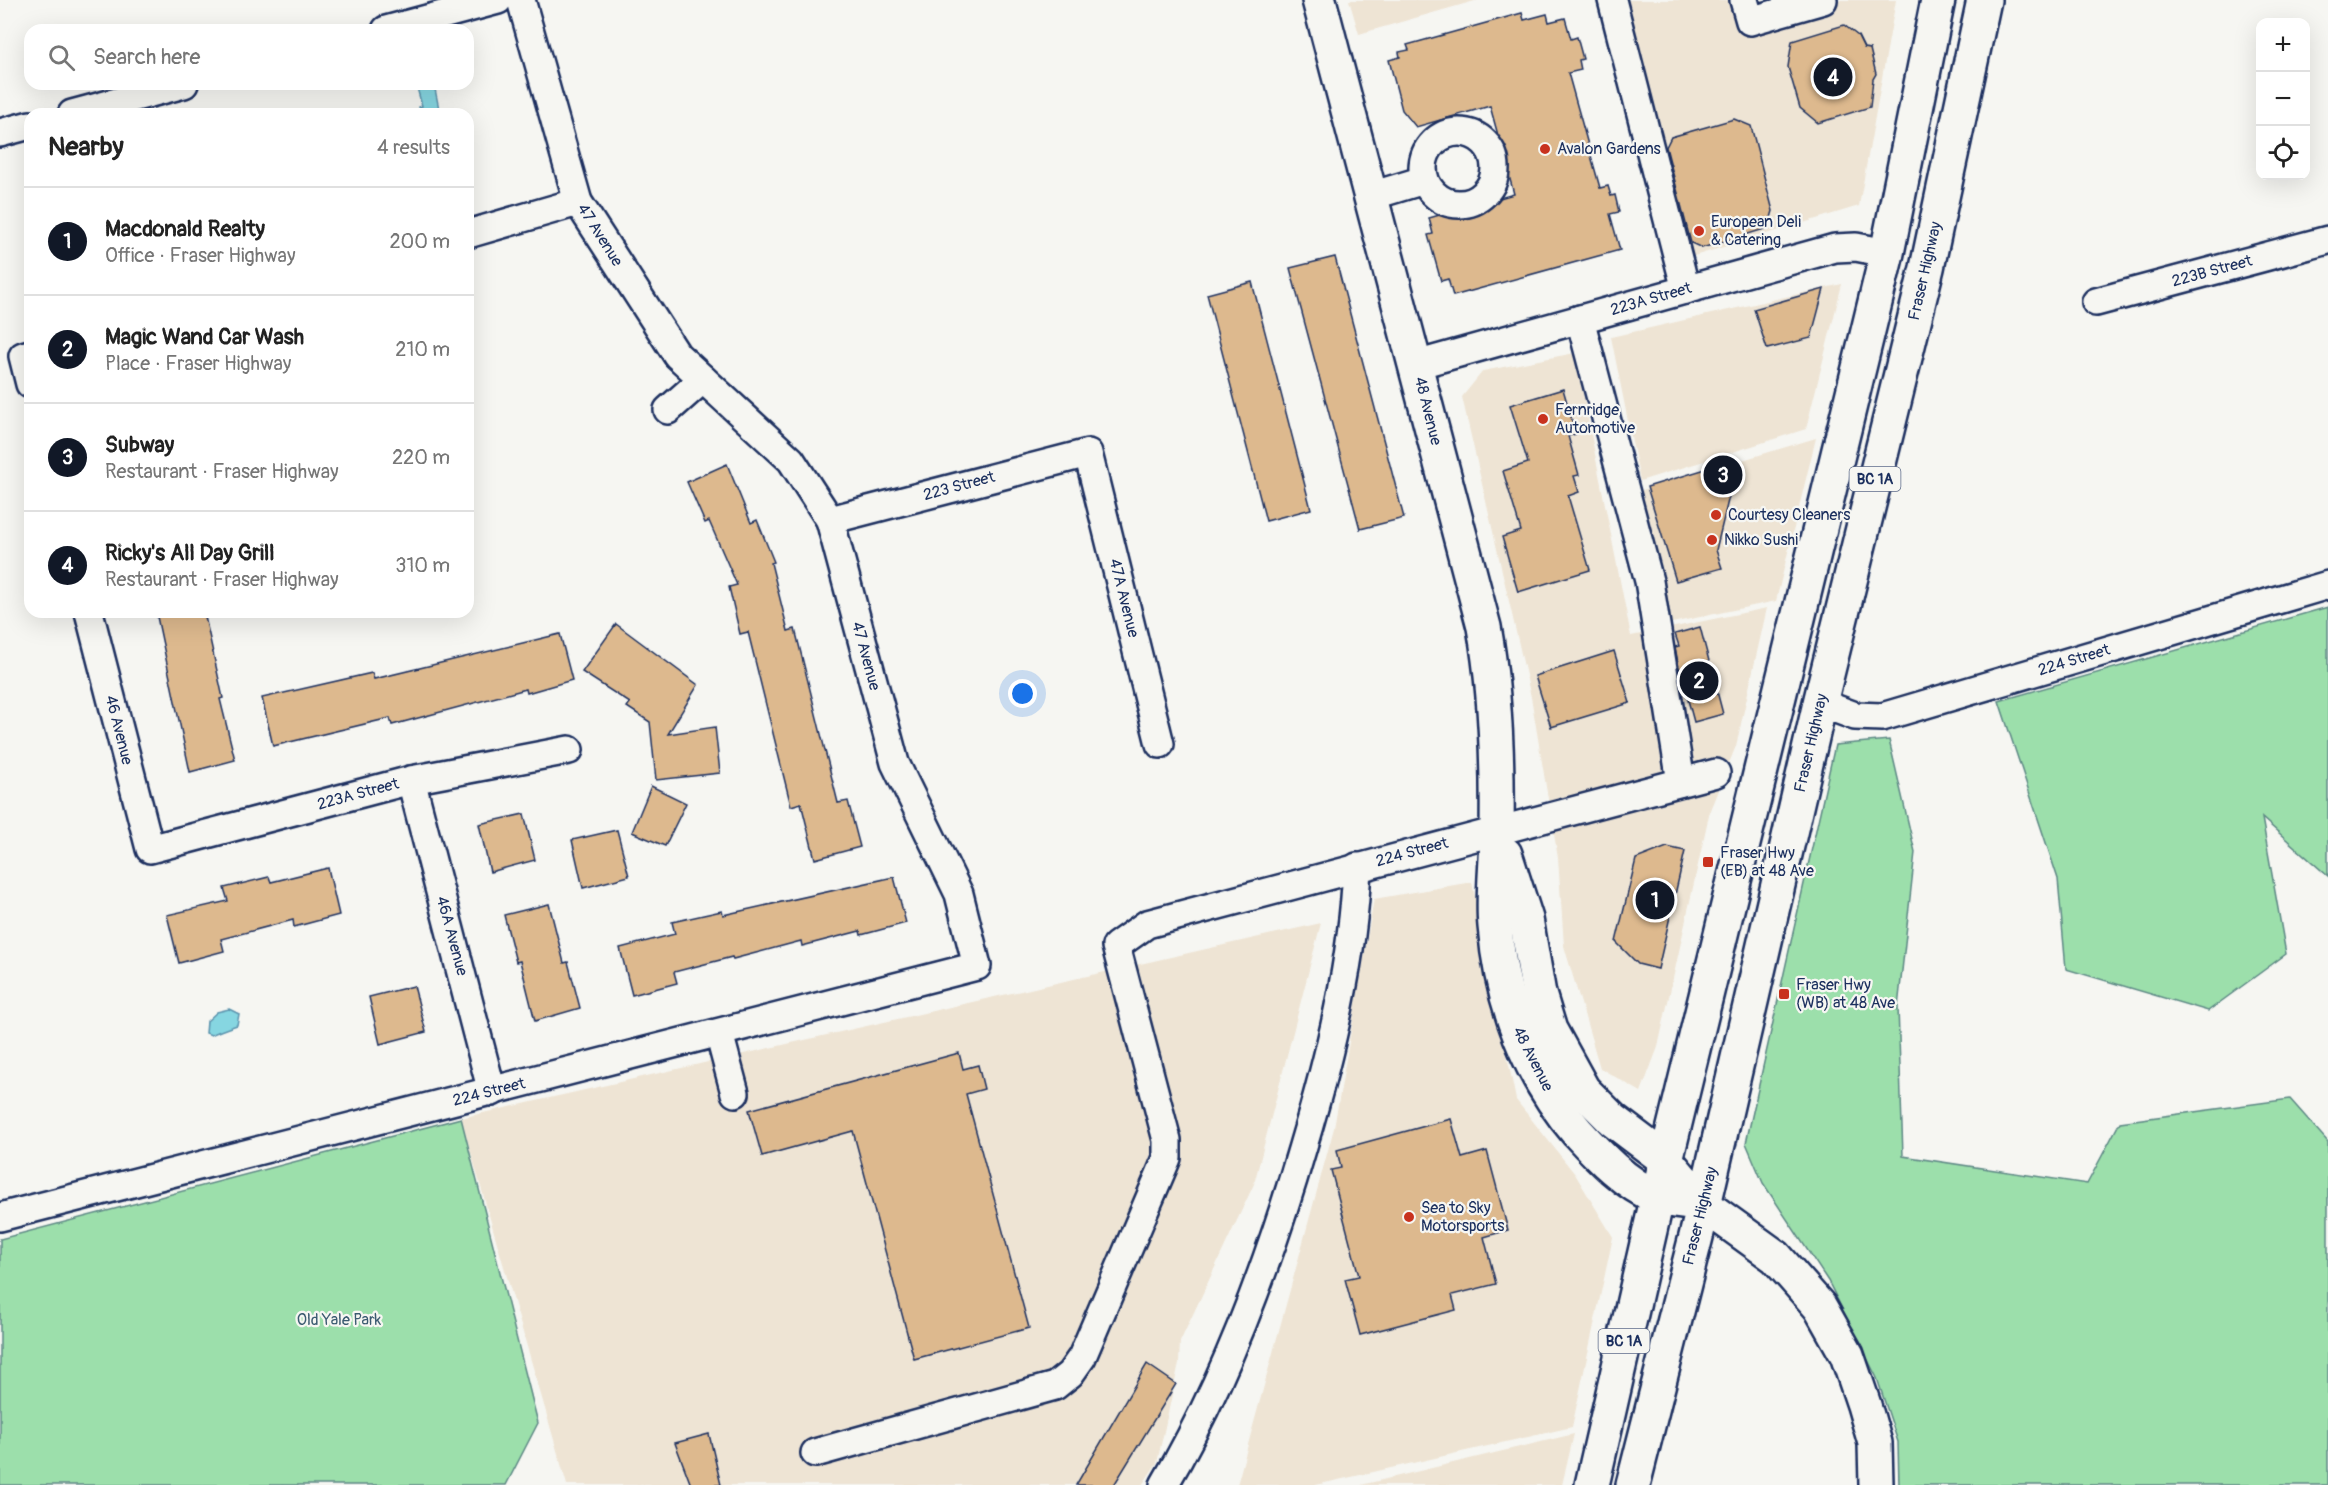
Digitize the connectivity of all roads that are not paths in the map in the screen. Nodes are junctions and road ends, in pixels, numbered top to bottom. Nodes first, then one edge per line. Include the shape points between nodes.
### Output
1 (498, 0) edge
2 (521, 0) edge
3 (1319, 0) edge
4 (1612, 0) edge
5 (1744, 0) edge
6 (1823, 0) edge
7 (1984, 0) edge
8 (1937, 2) edge
9 (1784, 6) edge
10 (408, 24) edge
11 (162, 90) edge
12 (94, 108) edge
13 (24, 127) edge
14 (0, 133) edge
15 (1424, 180) dead end
16 (1371, 196) junction
17 (578, 202) junction
18 (474, 232) edge
19 (2328, 240) edge
20 (1887, 253) junction
21 (1686, 290) junction
22 (2096, 302) dead end
23 (1580, 319) junction
24 (1416, 364) junction
25 (703, 379) junction
26 (668, 410) dead end
27 (1088, 453) joint
28 (830, 520) junction
29 (2328, 585) edge
30 (91, 618) edge
31 (1820, 703) junction
32 (1161, 744) dead end
33 (569, 750) dead end
34 (1716, 773) dead end
35 (411, 780) junction
36 (1681, 782) junction
37 (1497, 829) junction
38 (150, 849) joint
39 (1357, 867) junction
40 (977, 966) joint
41 (719, 1033) junction
42 (492, 1092) junction
43 (735, 1094) dead end
44 (1666, 1160) junction
45 (1657, 1197) junction
46 (1704, 1205) junction
47 (0, 1217) edge
48 (815, 1453) dead end
49 (1164, 1485) edge
50 (1592, 1485) edge
51 (1633, 1485) edge
52 (1876, 1485) edge

1 - 10 street
2 - 17 street, 47 Avenue
3 - 16 main road, 48 Avenue
4 - 21 street
5 - 9 street via 1750,21
6 - 9 street
7 - 31 main road, Fraser Highway / BC 1A via 1927,268
8 - 20 main road, BC 1A
11 - 12 street
13 - 14 street
15 - 16 street
16 - 24 main road, 48 Avenue
17 - 18 street
17 - 25 street, 47 Avenue via 677,355
19 - 22 street, 223B Street
20 - 21 street, 223A Street via 1856,247 1834,248
20 - 44 main road, BC 1A
21 - 23 street, 223A Street
23 - 24 street, 223A Street
23 - 36 street via 1648,582
24 - 37 main road, 48 Avenue via 1488,646
25 - 26 street
25 - 28 street, 47 Avenue via 791,460
27 - 28 street, 223 Street
27 - 32 street, 47A Avenue
28 - 40 street, 47 Avenue via 895,763 959,894
29 - 31 street, 224 Street via 1882,717 1855,716
30 - 38 street, 46 Avenue
31 - 46 main road, Fraser Highway / BC 1A
33 - 35 street, 223A Street
34 - 36 street, 224 Street
35 - 38 street, 223A Street
35 - 42 street, 46A Avenue
36 - 37 street, 224 Street
37 - 39 street, 224 Street
37 - 44 main road, 48 Avenue via 1526,919 1539,994 1563,1056 1583,1090 1613,1120
37 - 45 main road, 48 Avenue via 1495,925 1510,1013 1522,1046 1563,1115 1586,1142 1629,1181
39 - 48 street, 224 Street via 1147,924 1116,946 1167,1140 1167,1158 1082,1358 1070,1374 1055,1386
39 - 49 street via 1345,981 1321,1086 1288,1196 1246,1314 1184,1451
40 - 41 street, 224 Street
41 - 42 street, 224 Street
41 - 43 street
42 - 47 street, 224 Street
44 - 45 main road, BC 1A
44 - 46 main road, 48 Avenue
45 - 46 main road, 48 Avenue
45 - 50 main road, BC 1A
46 - 51 main road, Fraser Highway / BC 1A
46 - 52 main road, 48 Avenue via 1776,1257 1820,1307 1847,1355 1864,1405 1875,1443

